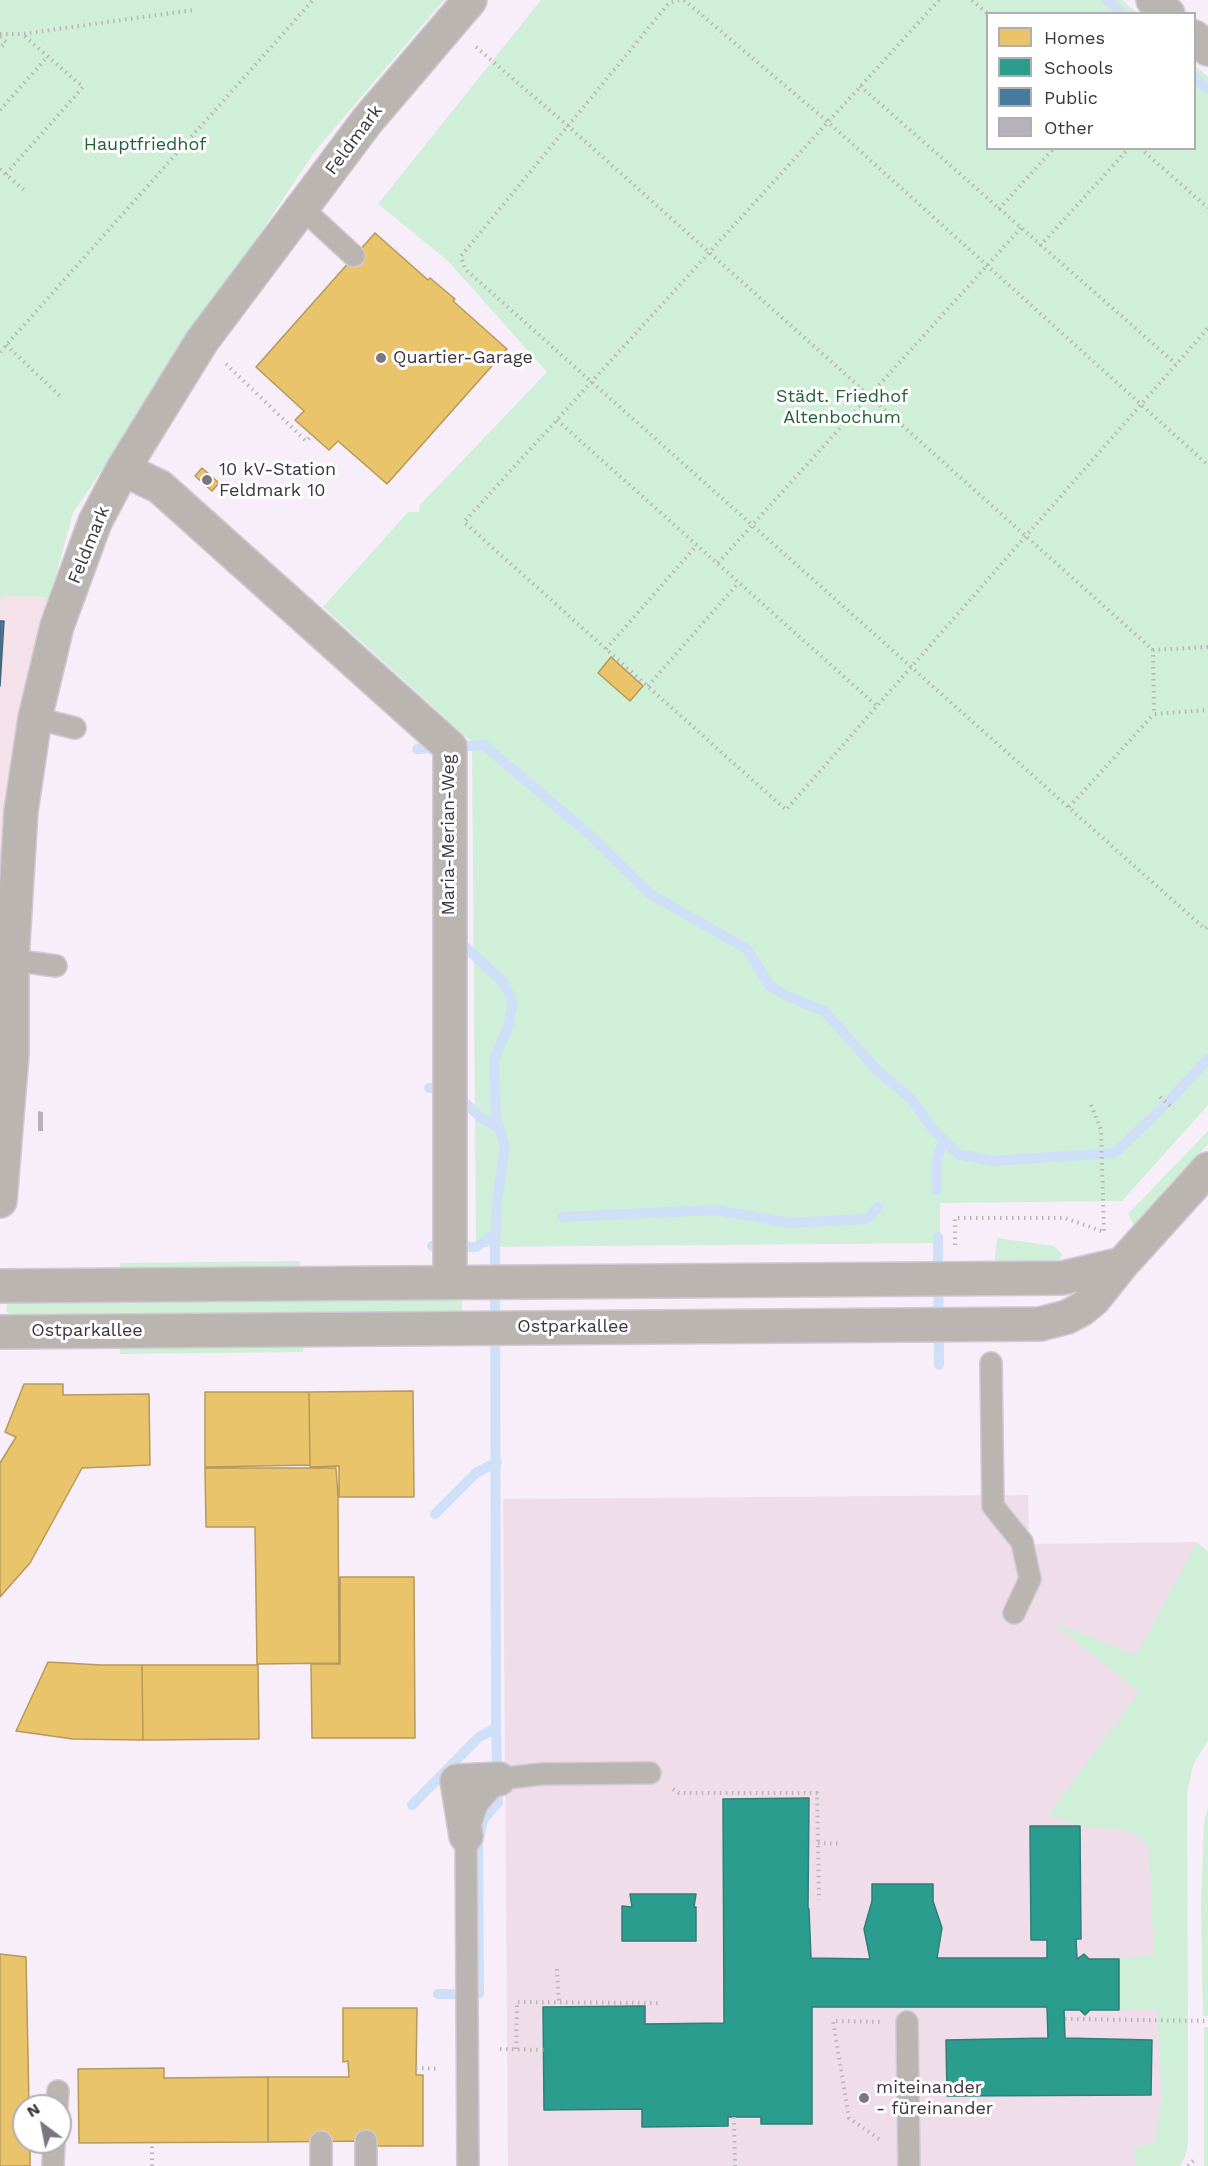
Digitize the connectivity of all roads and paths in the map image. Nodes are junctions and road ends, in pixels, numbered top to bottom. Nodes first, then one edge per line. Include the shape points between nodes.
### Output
1 (313, 0) edge
2 (681, 0) edge
3 (939, 0) edge
4 (972, 0) edge
5 (1153, 0) edge
6 (193, 10) dead end
7 (460, 12) edge
8 (1166, 12) edge
9 (986, 13) edge
10 (22, 33) junction
11 (0, 35) edge
12 (1196, 39) edge
13 (0, 48) edge
14 (1208, 49) edge
15 (48, 56) junction
16 (860, 86) junction
17 (0, 110) edge
18 (828, 122) junction
19 (568, 126) junction
20 (1052, 150) edge
21 (1127, 150) edge
22 (1142, 150) edge
23 (0, 169) edge
24 (6, 174) junction
25 (25, 190) dead end
26 (1208, 208) edge
27 (303, 209) junction
28 (999, 209) junction
29 (1021, 228) junction
30 (1040, 246) junction
31 (709, 252) junction
32 (354, 256) dead end
33 (987, 265) junction
34 (1208, 328) edge
35 (202, 340) junction
36 (6, 345) junction
37 (0, 352) edge
38 (1176, 364) junction
39 (591, 382) junction
40 (869, 395) junction
41 (60, 396) dead end
42 (1141, 405) junction
43 (557, 420) junction
44 (312, 435) dead end
45 (1208, 465) edge
46 (123, 469) junction
47 (752, 526) junction
48 (1026, 537) junction
49 (697, 545) junction
50 (718, 563) junction
51 (739, 582) junction
52 (1208, 646) edge
53 (606, 649) junction
54 (1153, 650) junction
55 (911, 666) junction
56 (648, 686) junction
57 (877, 706) junction
58 (1208, 710) edge
59 (1154, 714) junction
60 (35, 718) junction
61 (75, 728) dead end
62 (1069, 807) junction
63 (8, 892) edge
64 (1207, 929) edge
65 (12, 960) junction
66 (56, 966) dead end
67 (1160, 1097) dead end
68 (1091, 1105) dead end
69 (1174, 1109) dead end
70 (1208, 1169) edge
71 (0, 1202) edge
72 (1104, 1232) junction
73 (1122, 1264) junction
74 (956, 1278) junction
75 (450, 1281) junction
76 (0, 1286) edge
77 (0, 1332) edge
78 (991, 1363) dead end
79 (1014, 1613) dead end
80 (650, 1773) joint
81 (499, 1779) junction
82 (466, 1836) junction
83 (818, 1843) junction
84 (841, 1844) dead end
85 (819, 1900) dead end
86 (557, 1969) dead end
87 (559, 2003) junction
88 (658, 2003) dead end
89 (1065, 2019) dead end
90 (1208, 2021) edge
91 (833, 2022) dead end
92 (908, 2022) dead end
93 (500, 2049) dead end
94 (516, 2049) junction
95 (544, 2050) dead end
96 (734, 2117) dead end
97 (366, 2141) dead end
98 (321, 2142) dead end
99 (884, 2142) dead end
100 (152, 2143) dead end
101 (1194, 2160) dead end
102 (152, 2166) edge
103 (321, 2166) edge
104 (366, 2166) edge
105 (468, 2166) edge
106 (735, 2166) edge
107 (909, 2166) edge
108 (1188, 2166) edge

1 - 36 path
2 - 18 path
2 - 19 path via 669,3
3 - 16 path
4 - 9 path
5 - 8 street
6 - 10 path
7 - 19 path
7 - 27 street, Feldmark via 367,121
10 - 11 path
10 - 15 path
11 - 13 path via 6,42
12 - 14 street
15 - 17 path
15 - 24 path via 83,87
16 - 18 path
16 - 28 path
18 - 31 path
18 - 33 path
19 - 31 path
19 - 39 path via 461,256 465,269
20 - 28 path
21 - 30 path
22 - 26 path
23 - 24 path
24 - 25 path
27 - 32 lane
27 - 35 street, Feldmark
28 - 29 path
29 - 30 path
29 - 33 path
30 - 38 path
31 - 39 path
31 - 40 path
33 - 40 path
33 - 42 path
34 - 38 path
35 - 44 path via 306,441
35 - 46 street, Feldmark
36 - 37 path
36 - 41 path
38 - 42 path
39 - 43 path
39 - 47 path
40 - 47 path
40 - 48 path
42 - 45 path
42 - 48 path
43 - 49 path
43 - 53 path via 464,522
46 - 60 street, Feldmark via 95,522 57,626
46 - 75 street, Maria-Merian-Weg via 160,487 450,747
47 - 50 path
47 - 55 path
48 - 54 path
48 - 55 path
49 - 50 path
49 - 53 path
50 - 51 path
51 - 56 path
51 - 57 path
52 - 54 path
53 - 56 path
54 - 59 path
55 - 57 path
55 - 62 path
56 - 57 path via 786,810
58 - 59 path
59 - 62 path
60 - 61 lane
60 - 63 street, Feldmark
62 - 64 path
63 - 65 street, Feldmark
65 - 66 lane
65 - 71 street, Feldmark via 12,1055
67 - 69 path
68 - 72 path via 1101,1130
70 - 73 street, Ostparkallee
72 - 73 path
72 - 74 path via 1065,1218 956,1218
73 - 74 street via 1062,1278
73 - 77 street, Ostparkallee via 1082,1309 1040,1324
74 - 75 street
75 - 76 street
78 - 79 lane via 993,1506 1022,1542 1030,1579
80 - 81 lane via 541,1774
80 - 83 path via 679,1793 817,1793
81 - 82 lane via 477,1804
81 - 82 street via 457,1781
82 - 105 lane
83 - 84 path
83 - 85 path
86 - 87 path
87 - 88 path
87 - 94 path via 517,2002
89 - 90 path
91 - 99 path via 849,2118
92 - 107 lane
93 - 94 path
94 - 95 path
96 - 106 path
97 - 104 lane
98 - 103 lane
100 - 102 path
101 - 108 path

